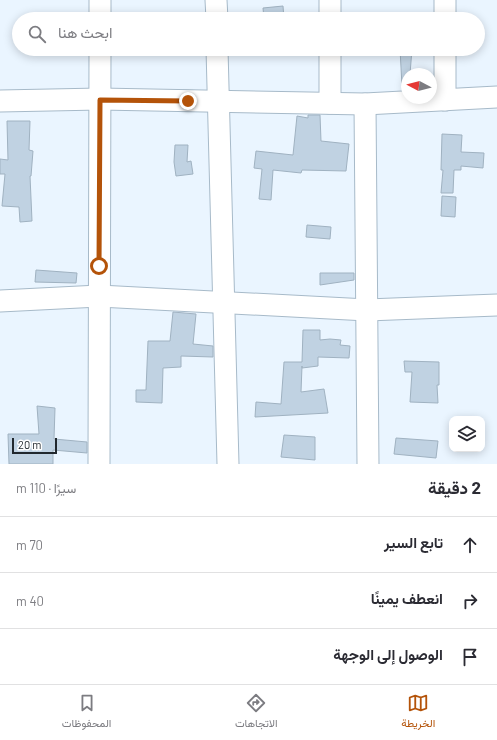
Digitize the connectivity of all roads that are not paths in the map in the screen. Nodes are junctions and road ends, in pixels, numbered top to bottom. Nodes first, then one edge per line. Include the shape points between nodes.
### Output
1 (100, 0) edge
2 (216, 0) edge
3 (330, 0) edge
4 (445, 0) edge
5 (100, 12) edge
6 (217, 12) edge
7 (330, 12) edge
8 (445, 12) edge
9 (100, 56) edge
10 (217, 56) edge
11 (330, 56) edge
12 (445, 56) edge
13 (497, 97) edge
14 (100, 100) junction
15 (445, 100) junction
16 (0, 101) edge
17 (218, 102) junction
18 (330, 103) junction
19 (365, 104) junction
20 (99, 296) junction
21 (0, 301) edge
22 (224, 303) junction
23 (497, 305) edge
24 (366, 310) junction
25 (99, 464) edge
26 (228, 464) edge
27 (368, 464) edge

1 - 5 street
2 - 6 street
3 - 7 street
4 - 8 street
9 - 14 street
10 - 17 street
11 - 18 street
12 - 15 street
13 - 15 street
14 - 16 street
14 - 17 street
14 - 20 street
15 - 19 street
17 - 18 street
17 - 22 street
18 - 19 street
19 - 24 street
20 - 21 street
20 - 22 street
20 - 25 street
22 - 24 street
22 - 26 street
23 - 24 street
24 - 27 street

